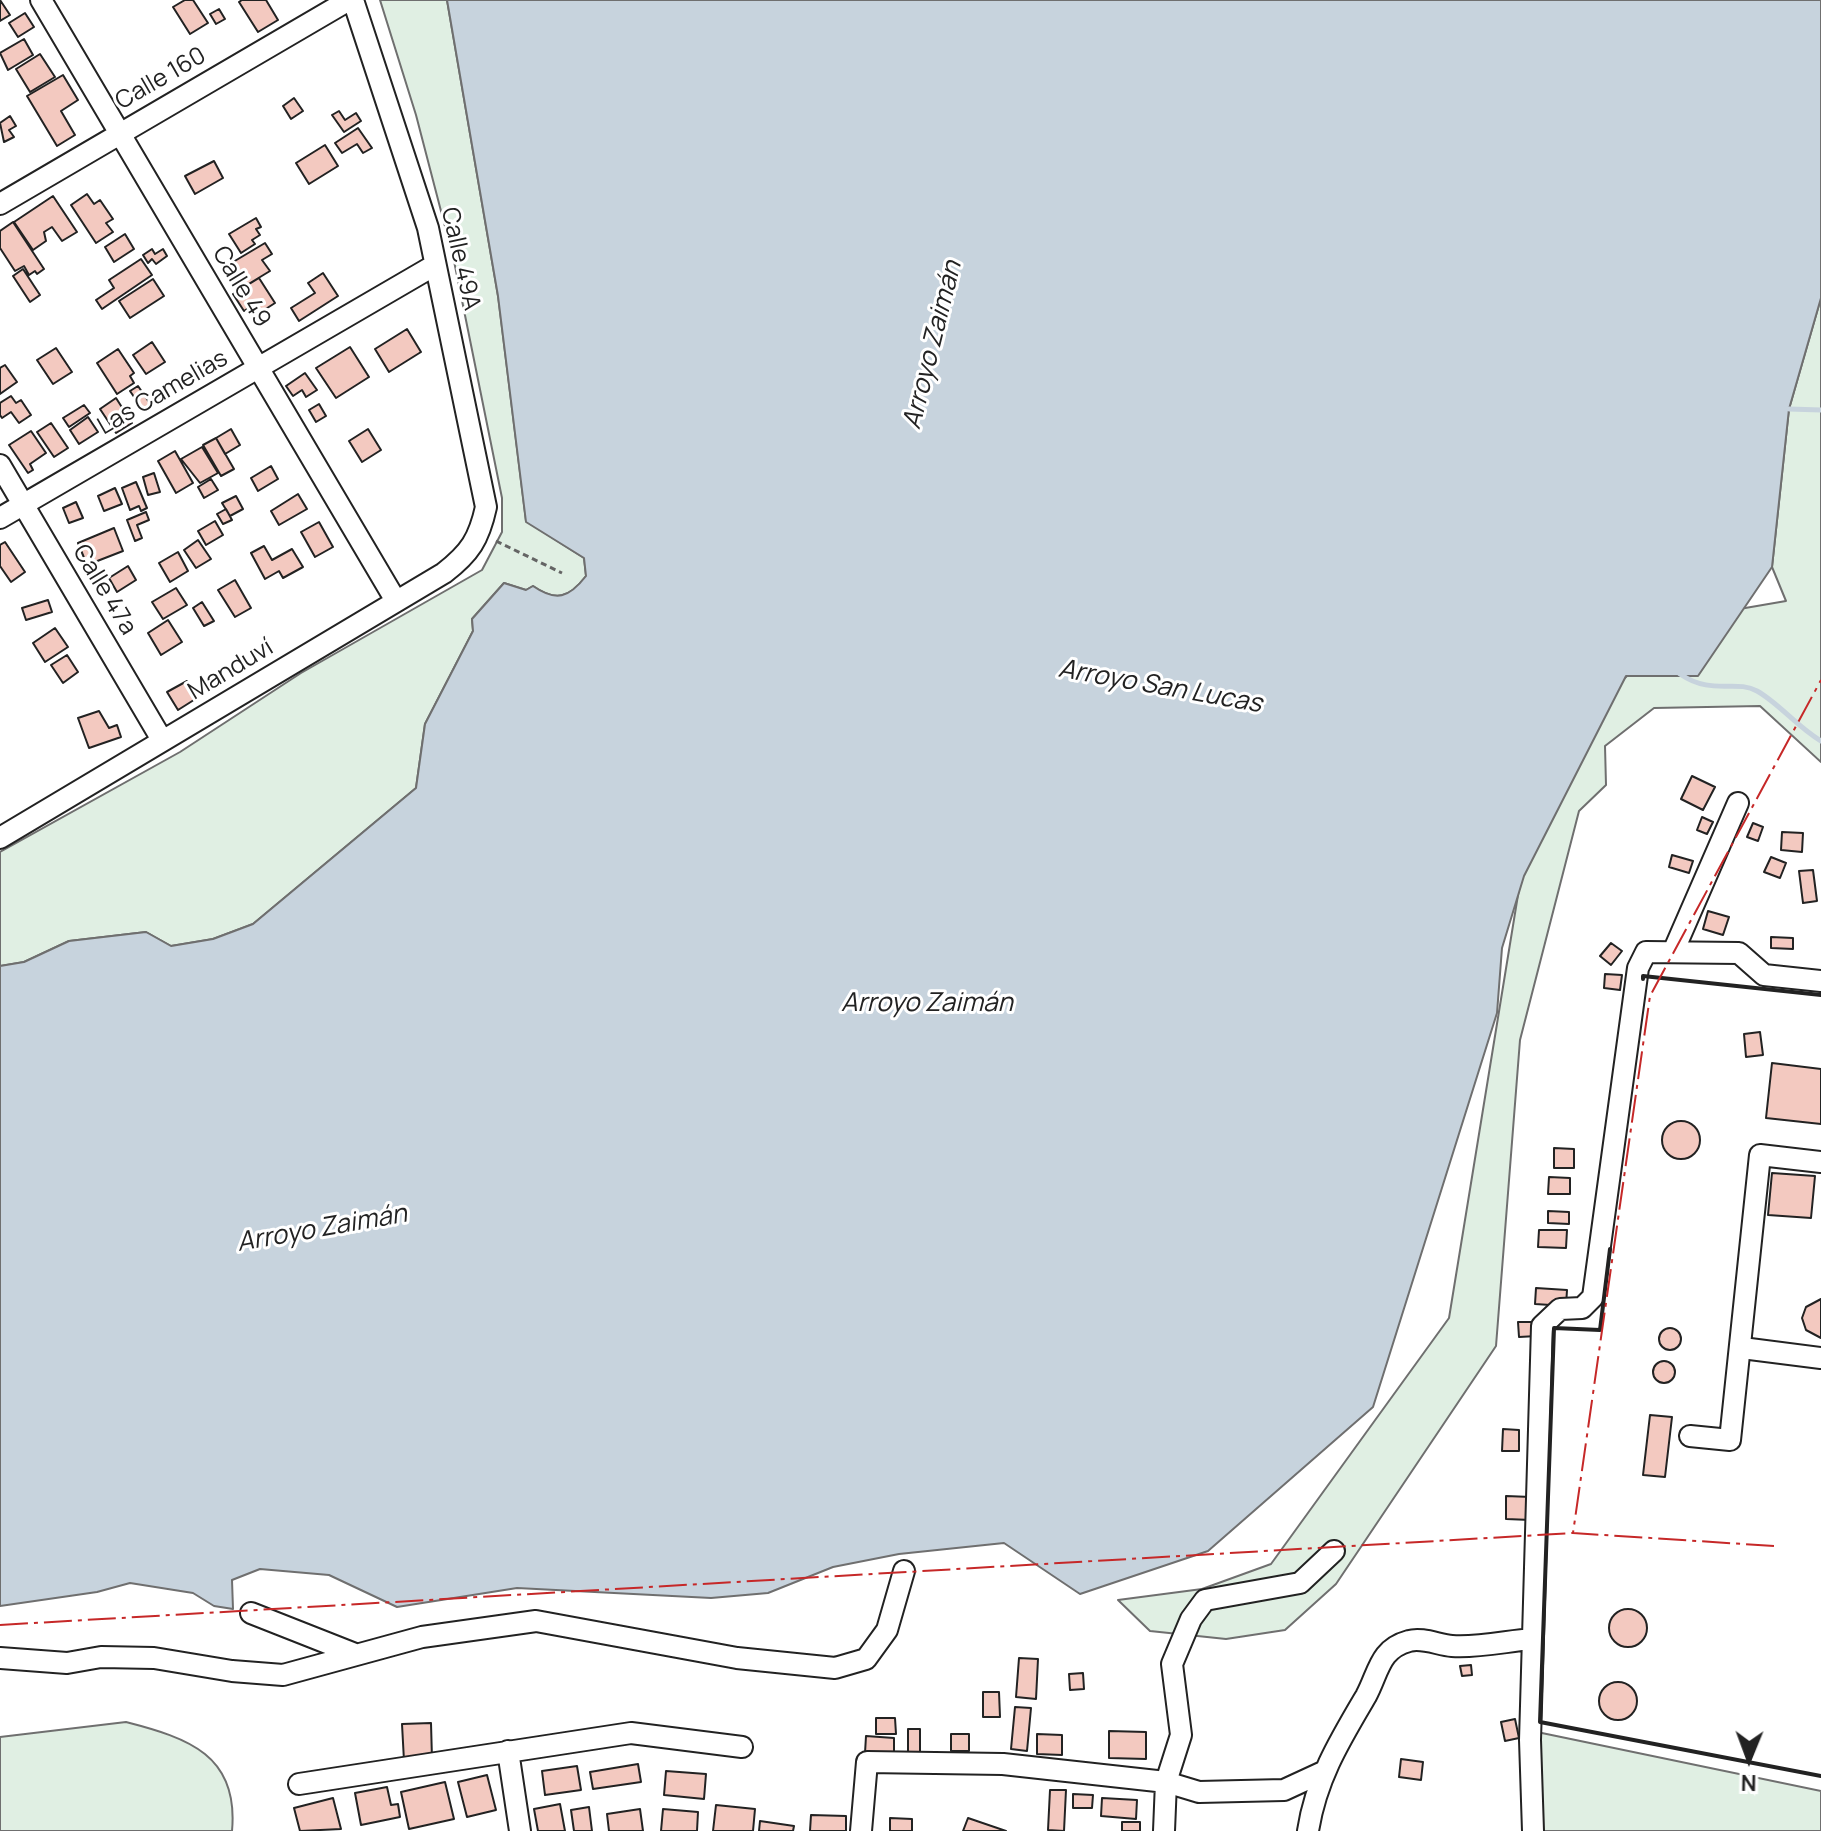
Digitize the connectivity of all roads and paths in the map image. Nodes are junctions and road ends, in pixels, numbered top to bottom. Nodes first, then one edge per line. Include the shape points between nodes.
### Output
1 (41, 0) edge
2 (351, 0) edge
3 (120, 134) junction
4 (0, 204) edge
5 (435, 265) junction
6 (258, 368) junction
7 (0, 465) edge
8 (23, 505) junction
9 (0, 518) edge
10 (486, 538) junction
11 (562, 573) dead end
12 (396, 601) junction
13 (162, 740) junction
14 (1738, 803) dead end
15 (0, 838) edge
16 (1673, 952) junction
17 (1821, 981) edge
18 (1821, 1162) edge
19 (1742, 1348) junction
20 (1821, 1358) edge
21 (1690, 1436) dead end
22 (1334, 1551) dead end
23 (904, 1571) dead end
24 (251, 1613) dead end
25 (1532, 1639) junction
26 (355, 1654) junction
27 (0, 1658) edge
28 (742, 1747) dead end
29 (508, 1751) junction
30 (1323, 1772) junction
31 (1166, 1782) junction
32 (299, 1784) dead end
33 (520, 1831) edge
34 (861, 1831) edge
35 (1164, 1831) edge
36 (1308, 1831) edge
37 (1533, 1831) edge

1 - 3 street, Calle 49
2 - 3 street, Calle 160
2 - 5 street, Calle 49A via 428,228
3 - 4 street, Calle 160
3 - 6 street, Calle 49
5 - 6 street, Las Camelias
5 - 10 street, Calle 49A via 486,507
6 - 8 street, Las Camelias
6 - 12 street, Calle 49
7 - 8 street, Calle 47a
8 - 9 street, Las Camelias
8 - 13 street, Calle 47a
10 - 11 path
10 - 12 street, Manduví via 444,573
12 - 13 street, Manduví
13 - 15 street, Manduví
14 - 16 street
16 - 17 street via 1739,953 1764,975
16 - 25 street via 1646,952 1638,968 1593,1297 1582,1308 1560,1309 1542,1326
18 - 19 street via 1760,1155
19 - 20 street
19 - 21 street via 1730,1440
22 - 31 street via 1300,1583 1205,1600 1191,1619 1172,1664 1181,1735
23 - 26 street via 887,1630 866,1659 835,1668 737,1658 536,1621 422,1637
24 - 26 street
25 - 30 street via 1454,1646 1413,1639 1392,1647 1379,1662
25 - 37 street
26 - 27 street via 283,1675 154,1658 101,1657 67,1663
28 - 29 street via 631,1733
29 - 32 street
29 - 33 street
30 - 31 street via 1284,1790 1199,1792
30 - 36 street
31 - 34 street via 1003,1764 867,1762
31 - 35 street

